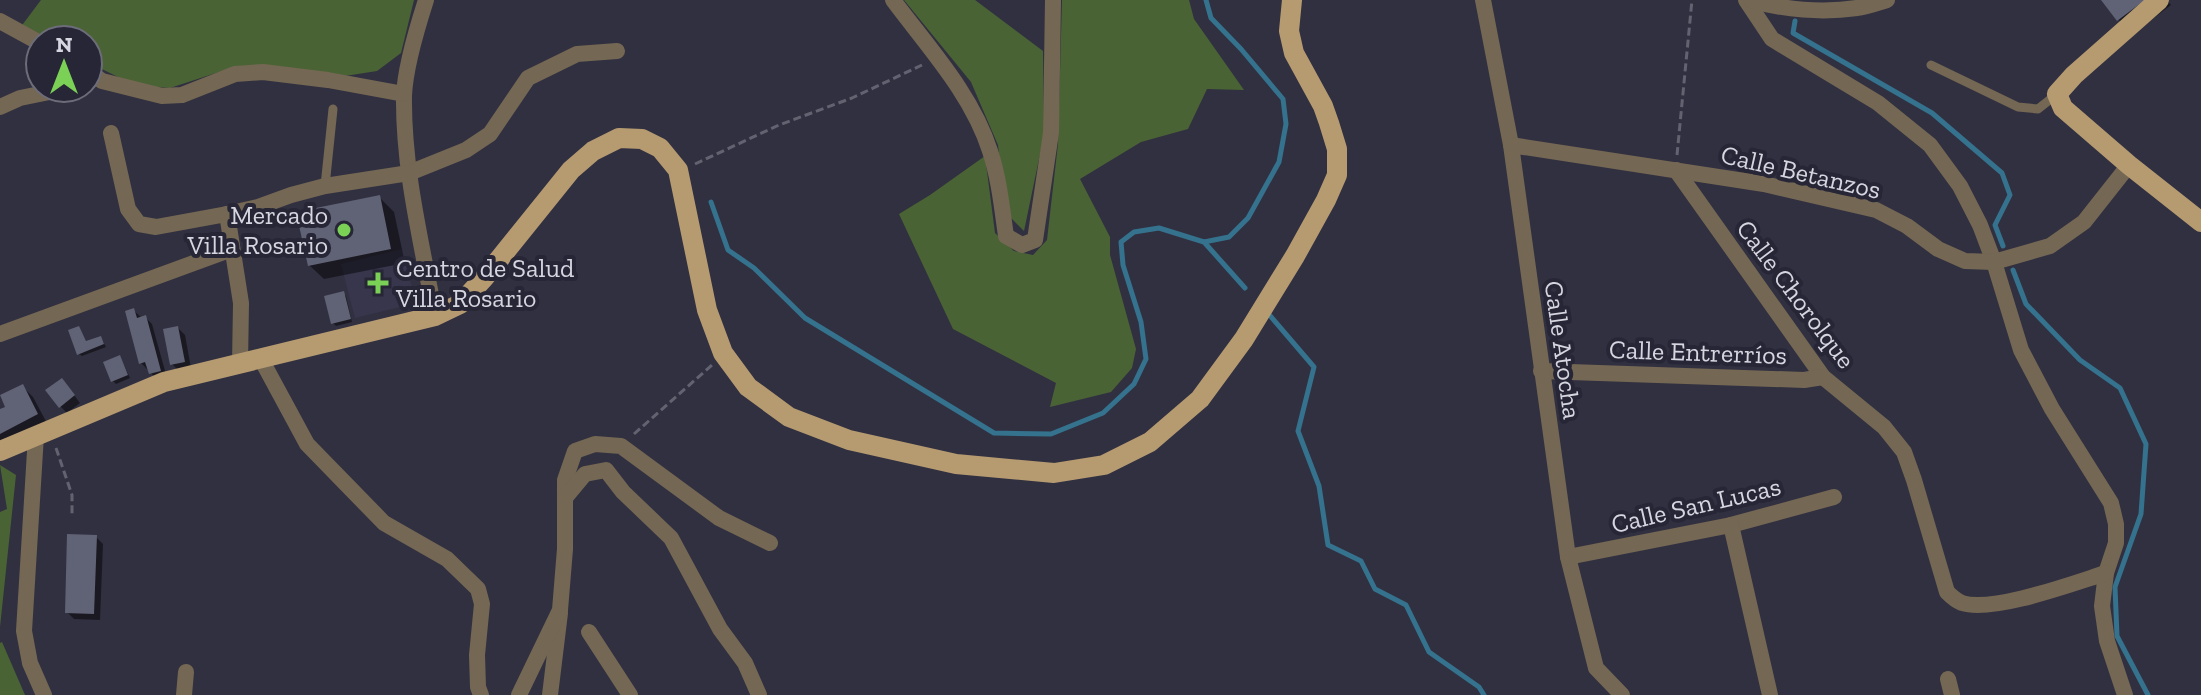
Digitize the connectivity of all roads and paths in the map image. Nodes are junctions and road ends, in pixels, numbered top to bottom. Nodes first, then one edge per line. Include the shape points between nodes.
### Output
1 (426, 0) edge
2 (893, 0) edge
3 (1053, 0) edge
4 (1292, 0) edge
5 (1483, 0) edge
6 (1692, 0) edge
7 (1749, 0) edge
8 (1887, 0) edge
9 (2159, 0) edge
10 (0, 21) edge
11 (24, 34) edge
12 (617, 51) dead end
13 (935, 56) junction
14 (1931, 65) dead end
15 (104, 85) edge
16 (404, 94) junction
17 (2057, 94) junction
18 (24, 97) edge
19 (0, 107) edge
20 (333, 109) dead end
21 (111, 133) dead end
22 (1511, 145) junction
23 (695, 164) dead end
24 (2129, 165) junction
25 (1676, 170) junction
26 (409, 173) junction
27 (325, 186) junction
28 (227, 214) junction
29 (2201, 222) edge
30 (232, 249) junction
31 (1994, 262) junction
32 (435, 316) junction
33 (0, 334) edge
34 (723, 353) junction
35 (261, 359) junction
36 (240, 364) junction
37 (1541, 371) junction
38 (1823, 377) junction
39 (43, 432) junction
40 (621, 446) junction
41 (0, 451) edge
42 (1834, 497) dead end
43 (565, 498) junction
44 (72, 516) dead end
45 (1731, 525) junction
46 (770, 543) dead end
47 (1568, 557) junction
48 (2106, 573) junction
49 (560, 610) junction
50 (589, 632) dead end
51 (186, 672) dead end
52 (44, 695) edge
53 (184, 695) edge
54 (481, 695) edge
55 (519, 695) edge
56 (550, 695) edge
57 (630, 695) edge
58 (759, 695) edge
59 (1622, 695) edge
60 (1770, 695) edge
61 (2125, 695) edge

1 - 16 street
2 - 13 street
3 - 13 street via 1051,133 1035,240 1022,245 1006,236 990,151 976,118
4 - 34 main road via 1289,31 1294,53 1329,123 1337,175 1244,339 1200,399 1150,442 1104,465 1054,473 956,464 849,440 789,417 748,387
5 - 22 street, Calle Atocha
6 - 25 path
7 - 8 street via 1814,10
7 - 31 street via 1772,39 1878,103 1930,145 1960,186
9 - 17 main road
10 - 11 street
12 - 26 street via 577,54 528,78 490,134 466,150
13 - 23 path via 916,70
14 - 17 lane via 2018,107 2038,109
15 - 16 street via 182,95 235,74 263,72
16 - 26 street
17 - 24 main road via 2063,108
18 - 19 street
20 - 27 lane
21 - 28 street via 128,209 139,224 156,227
22 - 25 street, Calle Betanzos
22 - 37 street, Calle Atocha
24 - 29 main road
24 - 31 street, Calle Betanzos via 2084,222 2050,246
25 - 31 street, Calle Betanzos via 1876,210 1951,255
25 - 38 street, Calle Chorolque
26 - 27 street
26 - 32 street
27 - 28 street
28 - 30 street
30 - 33 street
30 - 36 street via 241,303
31 - 48 street via 2021,350 2111,503 2116,543
32 - 34 main road via 460,304 571,170 593,151 619,138 642,139 660,148 678,170 707,310
32 - 35 main road
34 - 40 path
35 - 36 main road
35 - 54 street via 307,444 384,523 447,559 478,589
36 - 39 main road via 164,382
37 - 38 street, Calle Entrerríos
37 - 47 street, Calle Atocha
38 - 48 street, Calle Chorolque via 1884,427 1904,452 1947,592 1960,603 1981,606
39 - 41 main road
39 - 44 path via 72,495
39 - 52 street via 24,631
40 - 43 street via 595,444 575,451
40 - 46 street via 719,518
42 - 45 street, Calle San Lucas
43 - 49 street
43 - 58 street via 585,474 606,470 671,538
45 - 47 street, Calle San Lucas
45 - 60 street
47 - 59 street, Calle Atocha via 1596,668
48 - 61 street via 2102,606 2107,641
49 - 55 street
49 - 56 street
50 - 57 street
51 - 53 street

